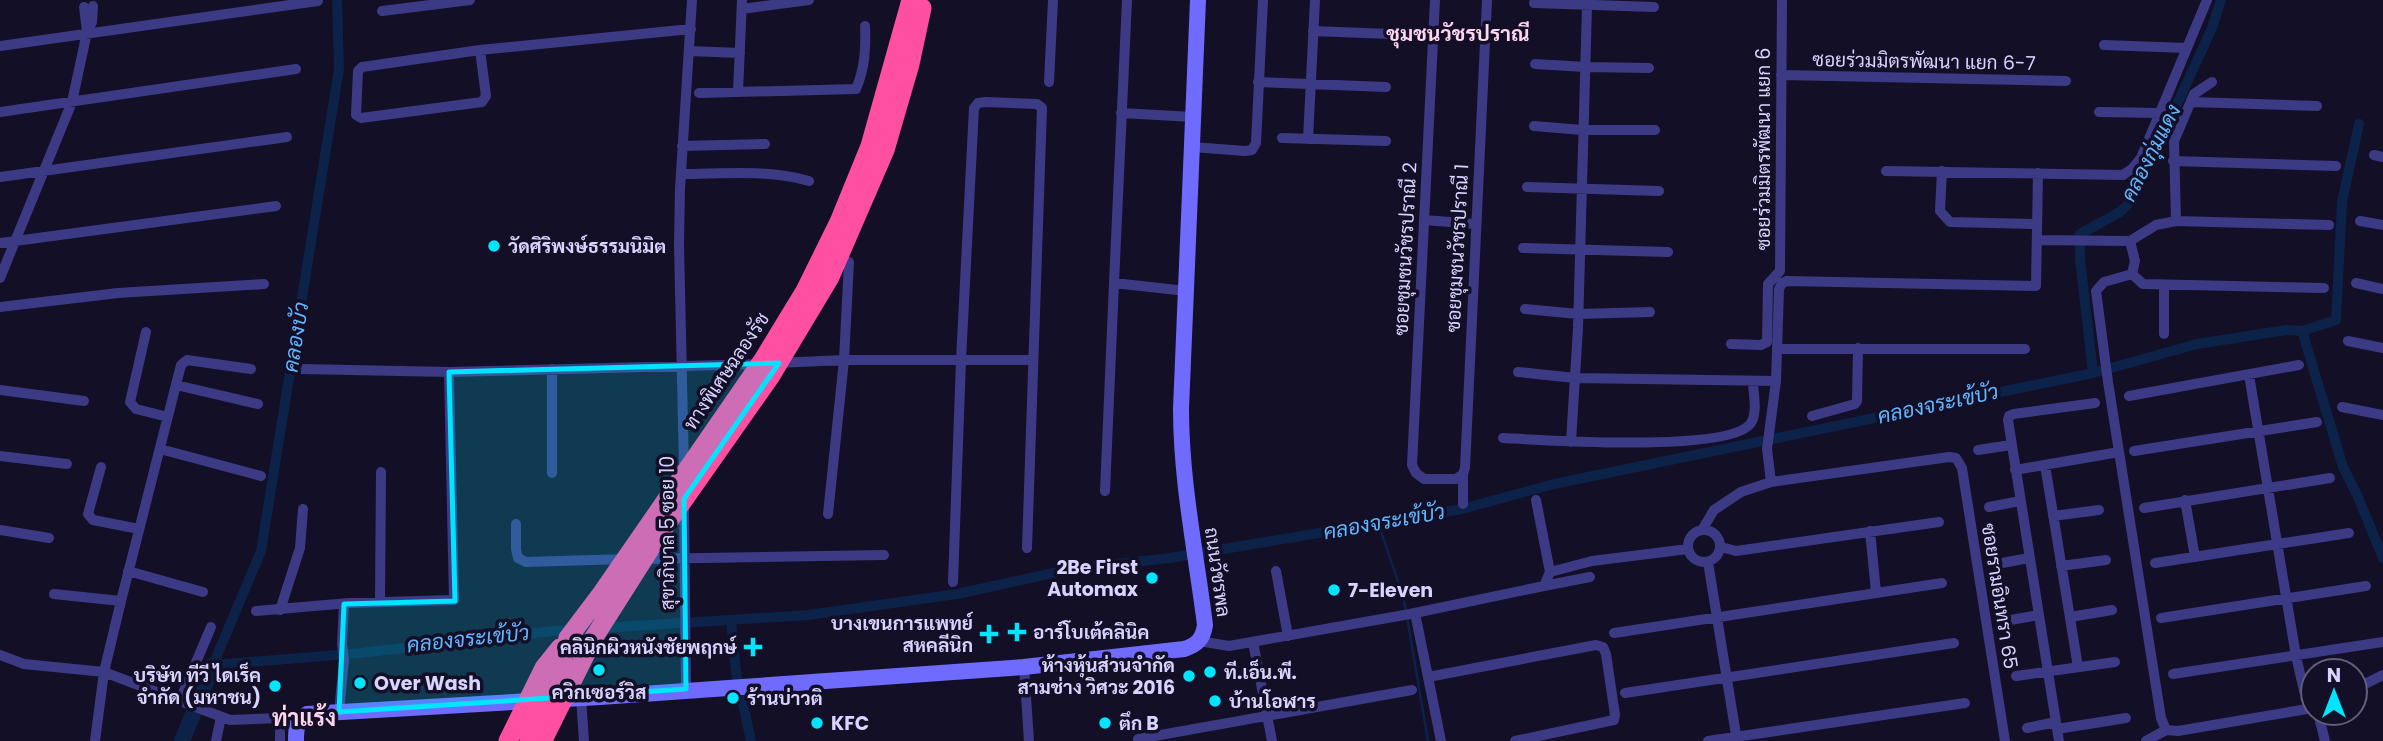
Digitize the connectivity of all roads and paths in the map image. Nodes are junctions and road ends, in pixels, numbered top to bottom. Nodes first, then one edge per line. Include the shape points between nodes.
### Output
1 (471, 0) edge
2 (692, 0) edge
3 (809, 0) edge
4 (911, 0) edge
5 (924, 0) edge
6 (1053, 0) edge
7 (1127, 0) edge
8 (1198, 0) edge
9 (1263, 0) edge
10 (1315, 0) edge
11 (1435, 0) edge
12 (1487, 0) edge
13 (1782, 0) edge
14 (2207, 0) edge
15 (318, 1) edge
16 (1534, 3) dead end
17 (742, 5) edge
18 (88, 6) dead end
19 (1587, 6) junction
20 (1654, 6) dead end
21 (382, 11) dead end
22 (865, 26) dead end
23 (691, 29) junction
24 (1313, 31) junction
25 (87, 32) junction
26 (1390, 33) dead end
27 (2104, 45) dead end
28 (0, 46) edge
29 (2187, 48) junction
30 (480, 50) junction
31 (689, 51) junction
32 (740, 53) junction
33 (1535, 64) dead end
34 (1586, 67) junction
35 (1649, 68) dead end
36 (296, 69) dead end
37 (1781, 75) junction
38 (2066, 81) dead end
39 (1049, 82) dead end
40 (1258, 82) junction
41 (2212, 82) dead end
42 (1311, 85) junction
43 (1385, 87) dead end
44 (738, 92) junction
45 (699, 93) dead end
46 (72, 102) junction
47 (2191, 102) junction
48 (2317, 106) dead end
49 (0, 112) edge
50 (2099, 112) dead end
51 (1121, 113) junction
52 (2162, 113) junction
53 (1193, 117) junction
54 (1534, 125) dead end
55 (1582, 130) junction
56 (1655, 130) dead end
57 (287, 137) dead end
58 (1282, 138) dead end
59 (1308, 139) junction
60 (1386, 141) dead end
61 (765, 144) dead end
62 (682, 146) junction
63 (1192, 147) junction
64 (2173, 161) junction
65 (2336, 166) dead end
66 (1885, 170) dead end
67 (43, 171) junction
68 (1942, 171) junction
69 (2038, 173) junction
70 (681, 174) junction
71 (0, 177) edge
72 (809, 181) dead end
73 (1527, 187) dead end
74 (1580, 190) junction
75 (1659, 191) dead end
76 (276, 206) dead end
77 (1424, 220) junction
78 (2176, 220) junction
79 (2360, 221) dead end
80 (1476, 224) junction
81 (2037, 224) junction
82 (2329, 225) dead end
83 (2383, 225) edge
84 (2040, 240) junction
85 (17, 241) junction
86 (2130, 241) junction
87 (0, 243) edge
88 (1523, 248) dead end
89 (1580, 251) junction
90 (1668, 252) dead end
91 (849, 262) dead end
92 (2132, 274) junction
93 (0, 278) edge
94 (1114, 283) junction
95 (2356, 283) dead end
96 (264, 284) dead end
97 (2164, 285) junction
98 (2324, 288) dead end
99 (2383, 289) edge
100 (1186, 291) junction
101 (0, 307) edge
102 (1525, 309) dead end
103 (1650, 313) dead end
104 (1578, 314) junction
105 (146, 332) dead end
106 (2164, 334) dead end
107 (2348, 341) dead end
108 (1731, 344) dead end
109 (1858, 348) junction
110 (2383, 348) edge
111 (1777, 349) junction
112 (2025, 349) dead end
113 (844, 360) junction
114 (961, 360) junction
115 (1032, 360) junction
116 (2299, 365) dead end
117 (681, 367) junction
118 (251, 369) dead end
119 (302, 369) dead end
120 (552, 369) junction
121 (449, 372) junction
122 (1518, 372) dead end
123 (2249, 375) junction
124 (1576, 378) junction
125 (1753, 380) junction
126 (1776, 381) junction
127 (176, 385) junction
128 (0, 390) edge
129 (2129, 396) dead end
130 (84, 401) dead end
131 (2095, 403) dead end
132 (258, 404) dead end
133 (2342, 407) dead end
134 (2383, 415) edge
135 (168, 416) junction
136 (1812, 416) dead end
137 (2317, 422) dead end
138 (2258, 432) junction
139 (1503, 438) dead end
140 (1571, 442) junction
141 (2011, 445) junction
142 (160, 449) junction
143 (1978, 450) dead end
144 (2134, 451) dead end
145 (2119, 452) junction
146 (0, 456) edge
147 (67, 464) dead end
148 (2045, 465) junction
149 (101, 467) dead end
150 (2015, 470) junction
151 (381, 472) dead end
152 (552, 473) dead end
153 (1462, 474) junction
154 (261, 476) dead end
155 (2330, 478) dead end
156 (1772, 482) junction
157 (2269, 488) junction
158 (1105, 491) dead end
159 (1536, 500) dead end
160 (2185, 500) junction
161 (2020, 501) junction
162 (1463, 504) dead end
163 (1989, 507) dead end
164 (2144, 508) dead end
165 (303, 509) dead end
166 (2099, 510) dead end
167 (828, 514) dead end
168 (2053, 516) junction
169 (1939, 522) dead end
170 (516, 524) dead end
171 (139, 529) junction
172 (0, 530) edge
173 (1702, 530) junction
174 (1870, 531) junction
175 (2349, 533) dead end
176 (49, 538) dead end
177 (2277, 544) junction
178 (1721, 547) junction
179 (1027, 548) dead end
180 (1688, 549) junction
181 (884, 555) dead end
182 (2195, 557) junction
183 (684, 558) junction
184 (2029, 558) junction
185 (2106, 560) dead end
186 (1708, 562) junction
187 (2155, 563) dead end
188 (1997, 564) dead end
189 (2061, 565) junction
190 (128, 571) junction
191 (1276, 571) dead end
192 (1550, 572) junction
193 (1590, 577) dead end
194 (953, 582) dead end
195 (1942, 583) dead end
196 (1544, 586) junction
197 (2366, 586) dead end
198 (1876, 592) junction
199 (203, 593) dead end
200 (54, 594) dead end
201 (2286, 598) junction
202 (121, 601) junction
203 (380, 602) junction
204 (344, 604) junction
205 (280, 610) junction
206 (2112, 610) dead end
207 (256, 611) dead end
208 (1409, 615) junction
209 (2039, 615) junction
210 (1718, 616) junction
211 (2070, 617) junction
212 (2161, 618) dead end
213 (2005, 621) dead end
214 (211, 627) dead end
215 (1614, 632) dead end
216 (1288, 636) junction
217 (568, 638) junction
218 (1199, 641) junction
219 (1253, 642) junction
220 (2383, 642) edge
221 (1954, 643) dead end
222 (0, 655) edge
223 (2296, 656) junction
224 (2115, 662) dead end
225 (1024, 667) junction
226 (2078, 667) junction
227 (2299, 669) edge
228 (2048, 671) junction
229 (104, 672) junction
230 (2173, 674) dead end
231 (2016, 676) dead end
232 (1428, 677) junction
233 (1727, 677) junction
234 (686, 689) junction
235 (1412, 690) dead end
236 (1625, 693) dead end
237 (582, 698) junction
238 (183, 702) junction
239 (1965, 703) dead end
240 (2299, 709) edge
241 (339, 712) junction
242 (215, 716) junction
243 (302, 717) junction
244 (1267, 717) junction
245 (2126, 718) dead end
246 (2026, 727) dead end
247 (2166, 730) junction
248 (2058, 731) edge
249 (537, 738) edge
250 (1138, 739) edge
251 (1737, 739) edge
252 (94, 741) edge
253 (216, 741) edge
254 (296, 741) edge
255 (508, 741) edge
256 (584, 741) edge
257 (1029, 741) edge
258 (1272, 741) edge
259 (1441, 741) edge
260 (1515, 741) edge
261 (1708, 741) edge
262 (2005, 741) edge
263 (2146, 741) edge

1 - 21 street
2 - 23 street, สุขาภิบาล 5 ซอย 10
3 - 17 street
4 - 217 highway, ทางพิเศษฉลองรัช, bridge via 870,146 804,291 763,360
5 - 249 highway, ทางพิเศษฉลองรัช, bridge via 885,150 830,277 770,377 659,535
6 - 39 street
7 - 51 street
8 - 53 main road, ถนนวัชรพล
9 - 40 street
10 - 24 street
11 - 77 street, ซอยชุมชนวัชรปราณี 2
12 - 80 street, ซอยชุมชนวัชรปราณี 1
13 - 37 street, ซอยร่วมมิตรพัฒนา แยก 6
14 - 29 street
15 - 25 street
16 - 19 street
17 - 32 street
18 - 25 street via 92,22
19 - 20 street
19 - 34 street
22 - 44 street via 866,49 856,89
23 - 30 street
23 - 31 street, สุขาภิบาล 5 ซอย 10
24 - 26 street
24 - 42 street
25 - 28 street
25 - 46 street
27 - 29 street
29 - 52 street
30 - 30 street via 482,102 356,115 359,68
31 - 32 street
31 - 62 street, สุขาภิบาล 5 ซอย 10
32 - 44 street
33 - 34 street
34 - 35 street
34 - 55 street
36 - 46 street
37 - 38 street, ซอยร่วมมิตรพัฒนา แยก 6-7
37 - 108 street, ซอยร่วมมิตรพัฒนา แยก 6 via 1780,271 1768,284 1767,342
40 - 42 street
40 - 63 street via 1252,150
41 - 47 street via 2194,94
42 - 43 street
42 - 59 street
44 - 45 street
46 - 49 street
46 - 67 street
47 - 48 street
47 - 64 street via 2174,141
50 - 52 street
51 - 53 street
51 - 94 street
52 - 69 street via 2141,158 2123,174
53 - 63 main road, ถนนวัชรพล
54 - 55 street
55 - 56 street
55 - 74 street
57 - 67 street
58 - 59 street
59 - 60 street
61 - 62 street
62 - 70 street, สุขาภิบาล 5 ซอย 10
63 - 100 main road, ถนนวัชรพล
64 - 65 street
64 - 78 street
66 - 68 street
67 - 71 street
67 - 85 street
68 - 69 street
68 - 81 street via 1940,211 1950,222
69 - 81 street
70 - 72 street via 767,174
70 - 117 street, สุขาภิบาล 5 ซอย 10
73 - 74 street
74 - 75 street
74 - 89 street
76 - 85 street
77 - 80 street
77 - 153 street, ซอยชุมชนวัชรปราณี 2 via 1412,465 1424,479 1456,479
78 - 82 street
78 - 86 street via 2156,225
79 - 83 street
80 - 153 street, ซอยชุมชนวัชรปราณี 1
81 - 84 street
84 - 86 street
84 - 111 street via 2036,286 1787,281 1779,289
85 - 87 street
85 - 93 street
86 - 92 street via 2135,261
88 - 89 street
89 - 90 street
89 - 104 street
91 - 113 street
92 - 97 street via 2143,284
92 - 145 street via 2104,282 2096,291
94 - 100 street
94 - 158 street
95 - 99 street
96 - 101 street via 118,293
97 - 98 street
97 - 106 street
100 - 218 main road, ถนนวัชรพล via 1181,432 1205,625
102 - 104 street
103 - 104 street
104 - 124 street
105 - 135 street via 130,402 136,409
107 - 110 street
109 - 111 street
109 - 112 street
109 - 136 street via 1855,404
111 - 126 street
113 - 114 street
113 - 117 street
113 - 167 street
114 - 115 street
114 - 115 street via 974,108 986,102 1042,108
114 - 194 street
115 - 179 street
116 - 123 street
117 - 120 street
117 - 183 street, สุขาภิบาล 5 ซอย 10
118 - 127 street via 187,360
119 - 121 street
120 - 121 street
120 - 152 street
121 - 203 street via 454,599
122 - 124 street
123 - 129 street
123 - 138 street
124 - 125 street
124 - 140 street
125 - 126 street
125 - 140 street via 1754,416 1741,431 1679,442
126 - 156 street via 1767,449
127 - 132 street
127 - 135 street
128 - 130 street
131 - 141 street via 2009,416
133 - 134 street
135 - 142 street
137 - 138 street
138 - 144 street
138 - 157 street
139 - 140 street
141 - 143 street
141 - 150 street
142 - 154 street
142 - 171 street
145 - 148 street
145 - 247 street
146 - 147 street
148 - 150 street
148 - 168 street
149 - 171 street via 89,517
150 - 161 street
151 - 203 street
153 - 162 street, ซอยชุมชนวัชรปราณี 1
155 - 157 street
156 - 173 street via 1741,492 1714,510
156 - 262 street, ซอยรามอินทรา 65 via 1956,458 1962,468
157 - 160 street
157 - 177 street
159 - 192 street
160 - 164 street
160 - 182 street
161 - 163 street
161 - 184 street
165 - 205 street via 300,548
166 - 168 street
168 - 189 street
169 - 174 street
170 - 183 street via 518,558 526,562
171 - 190 street
172 - 176 street
173 - 178 street via 1717,536
173 - 180 street via 1690,539
174 - 178 street via 1736,551
174 - 198 street
175 - 177 street
177 - 182 street
177 - 201 street
178 - 186 street via 1717,557
180 - 186 street via 1698,561
180 - 192 street via 1592,561
181 - 183 street
182 - 187 street
183 - 234 street, สุขาภิบาล 5 ซอย 10
184 - 188 street
184 - 209 street
185 - 189 street
186 - 210 street
189 - 211 street
190 - 199 street
190 - 202 street
191 - 216 street
192 - 196 street
193 - 196 street
195 - 198 street
196 - 208 street
197 - 201 street
198 - 210 street
200 - 202 street
201 - 212 street
201 - 223 street
202 - 229 street
203 - 204 street
204 - 205 street
204 - 241 street
205 - 207 street
206 - 211 street
208 - 216 street
208 - 232 street
209 - 213 street
209 - 228 street
210 - 215 street
210 - 233 street
211 - 226 street
214 - 238 street
216 - 219 street
217 - 249 highway, ทางพิเศษฉลองรัช, bridge
217 - 255 highway, bridge via 544,668
218 - 219 street via 1229,646
218 - 225 main road, ถนนวัชรพล via 1184,649
219 - 244 street
220 - 223 street
221 - 233 street
222 - 229 street via 24,664
223 - 227 street
223 - 230 street
224 - 226 street
225 - 234 main road, ถนนวัชรพล
225 - 257 street
226 - 228 street
228 - 231 street
228 - 248 street
229 - 238 street
229 - 252 street
232 - 259 street
232 - 260 street via 1603,647 1614,720
233 - 236 street
233 - 251 street
234 - 237 main road, ถนนวัชรพล
235 - 244 street
237 - 241 main road, ถนนวัชรพล
237 - 256 street
238 - 242 street
239 - 251 street
240 - 247 street via 2178,732
241 - 243 main road, ถนนวัชรพล
242 - 243 street via 230,720
242 - 253 street
243 - 254 main road
244 - 250 street
244 - 258 street
245 - 248 street
246 - 248 street
247 - 263 street
251 - 261 street

